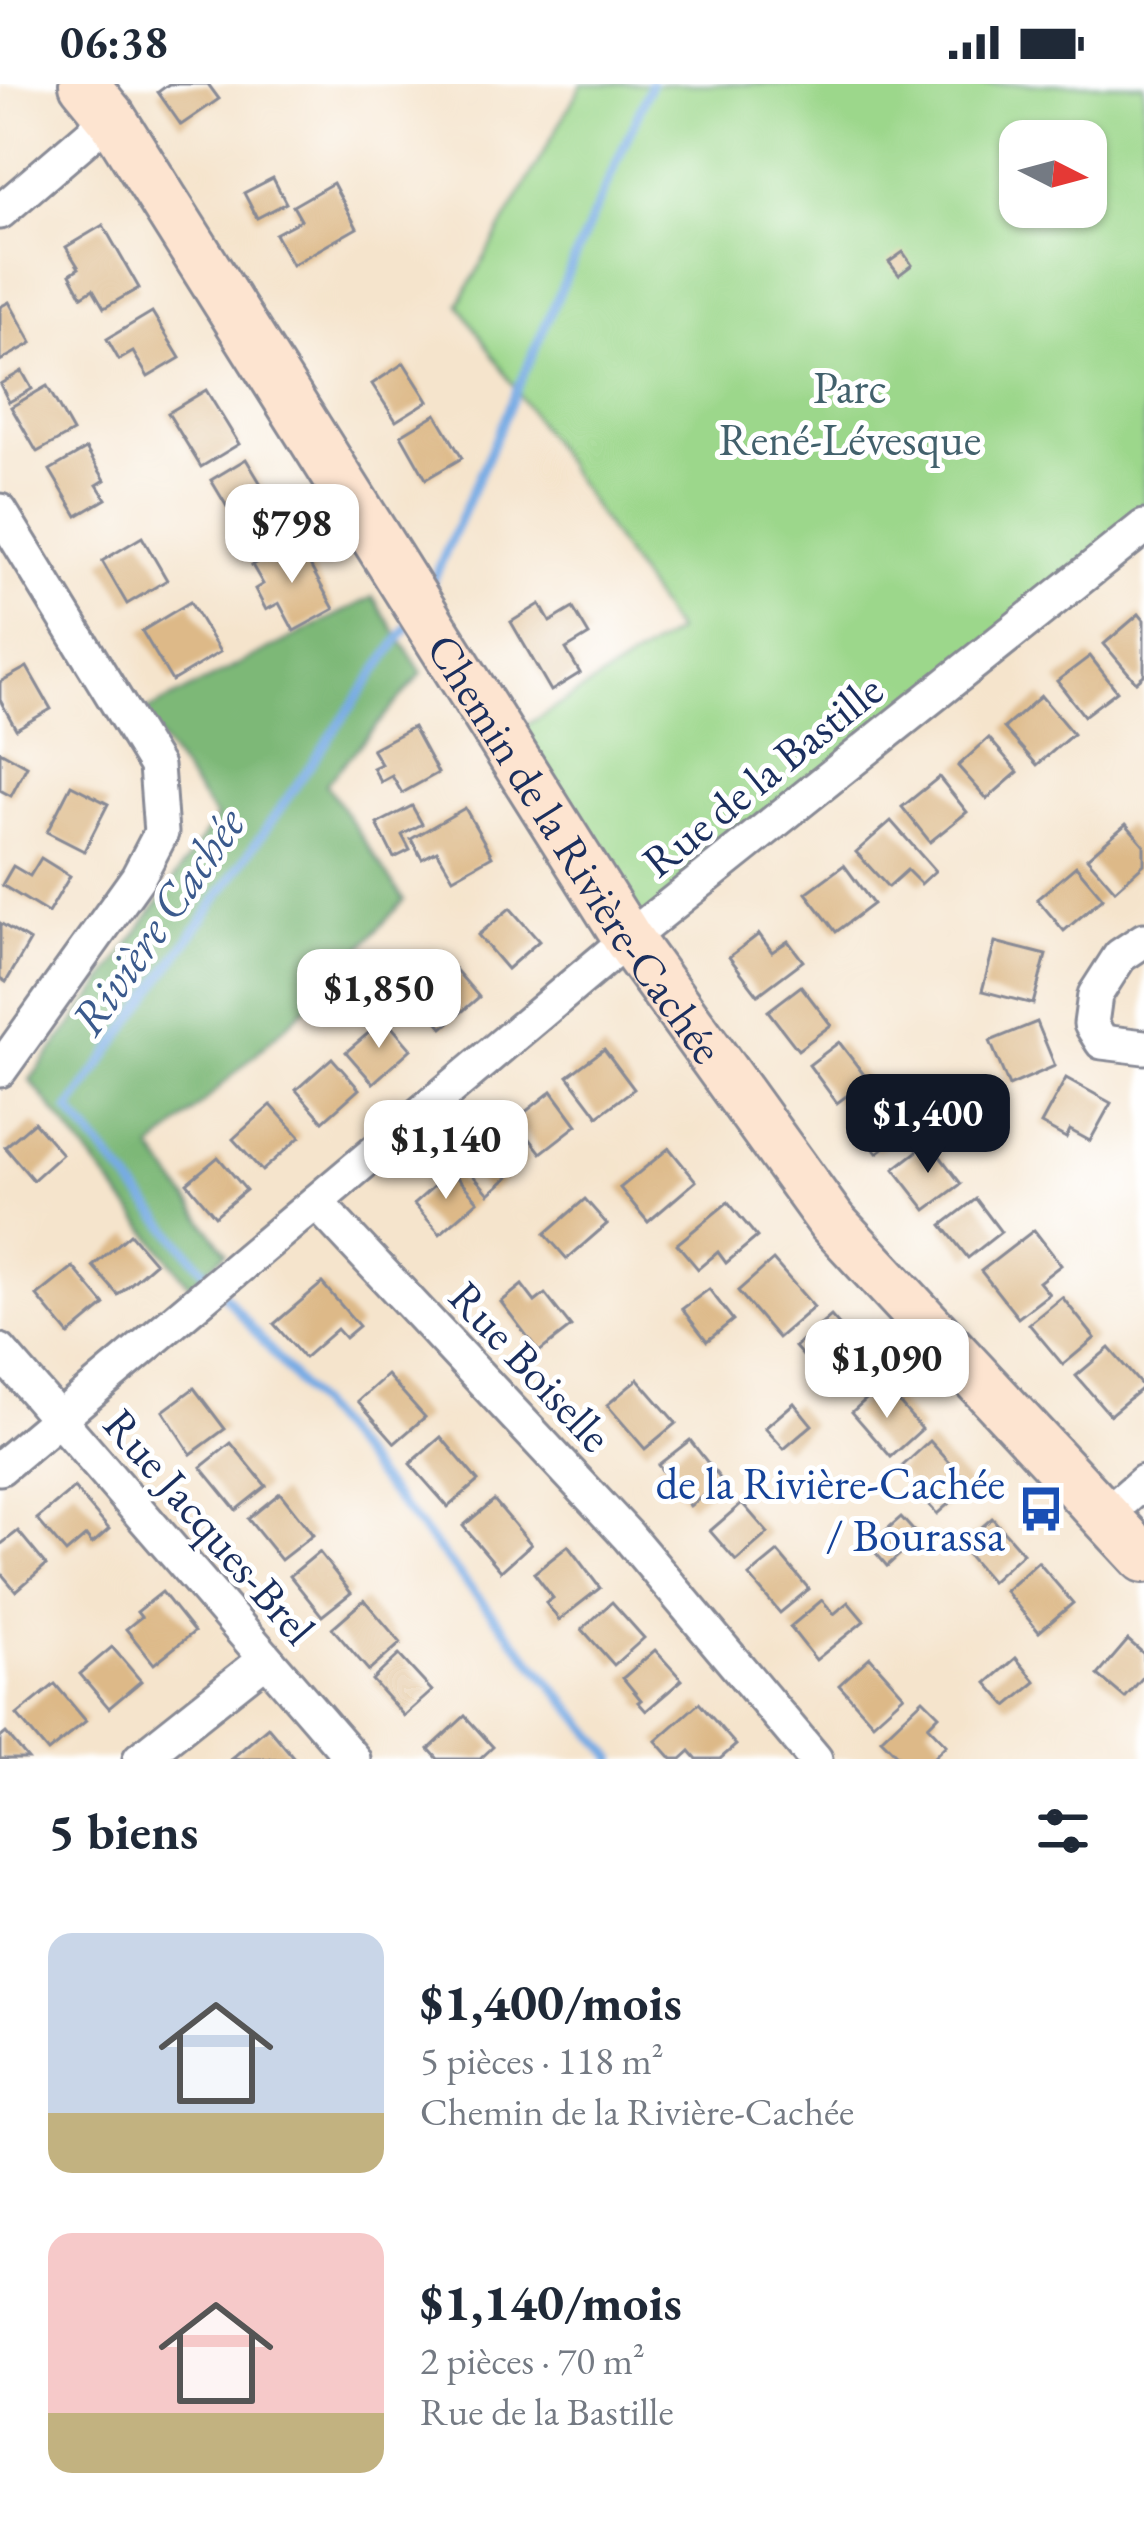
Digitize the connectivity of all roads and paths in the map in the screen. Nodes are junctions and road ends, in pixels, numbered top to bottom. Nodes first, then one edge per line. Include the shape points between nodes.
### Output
1 (97, 101) edge
2 (0, 212) edge
3 (0, 511) edge
4 (1144, 527) edge
5 (628, 939) junction
6 (1144, 940) edge
7 (1144, 1047) edge
8 (0, 1070) edge
9 (316, 1202) junction
10 (0, 1351) edge
11 (58, 1418) junction
12 (0, 1468) edge
13 (1144, 1482) edge
14 (1104, 1517) junction
15 (1144, 1558) edge
16 (266, 1658) junction
17 (140, 1759) edge
18 (352, 1759) edge
19 (815, 1759) edge

1 - 2 street
1 - 5 street, Chemin de la Rivière-Cachée
3 - 8 street via 156,766 161,833 138,878
4 - 5 street, Rue de la Bastille
5 - 9 street, Rue de la Bastille
5 - 14 street, Chemin de la Rivière-Cachée via 832,1222
6 - 7 street via 1120,956 1095,995 1091,1024 1102,1042
9 - 11 street, Rue de la Bastille
9 - 19 street, Rue Boiselle via 628,1536
10 - 11 street, Rue Jacques-Brel
11 - 12 street, Rue de la Bastille
11 - 16 street, Rue Jacques-Brel
13 - 14 street
14 - 15 street, Chemin de la Rivière-Cachée
16 - 17 street
16 - 18 street, Rue Jacques-Brel

